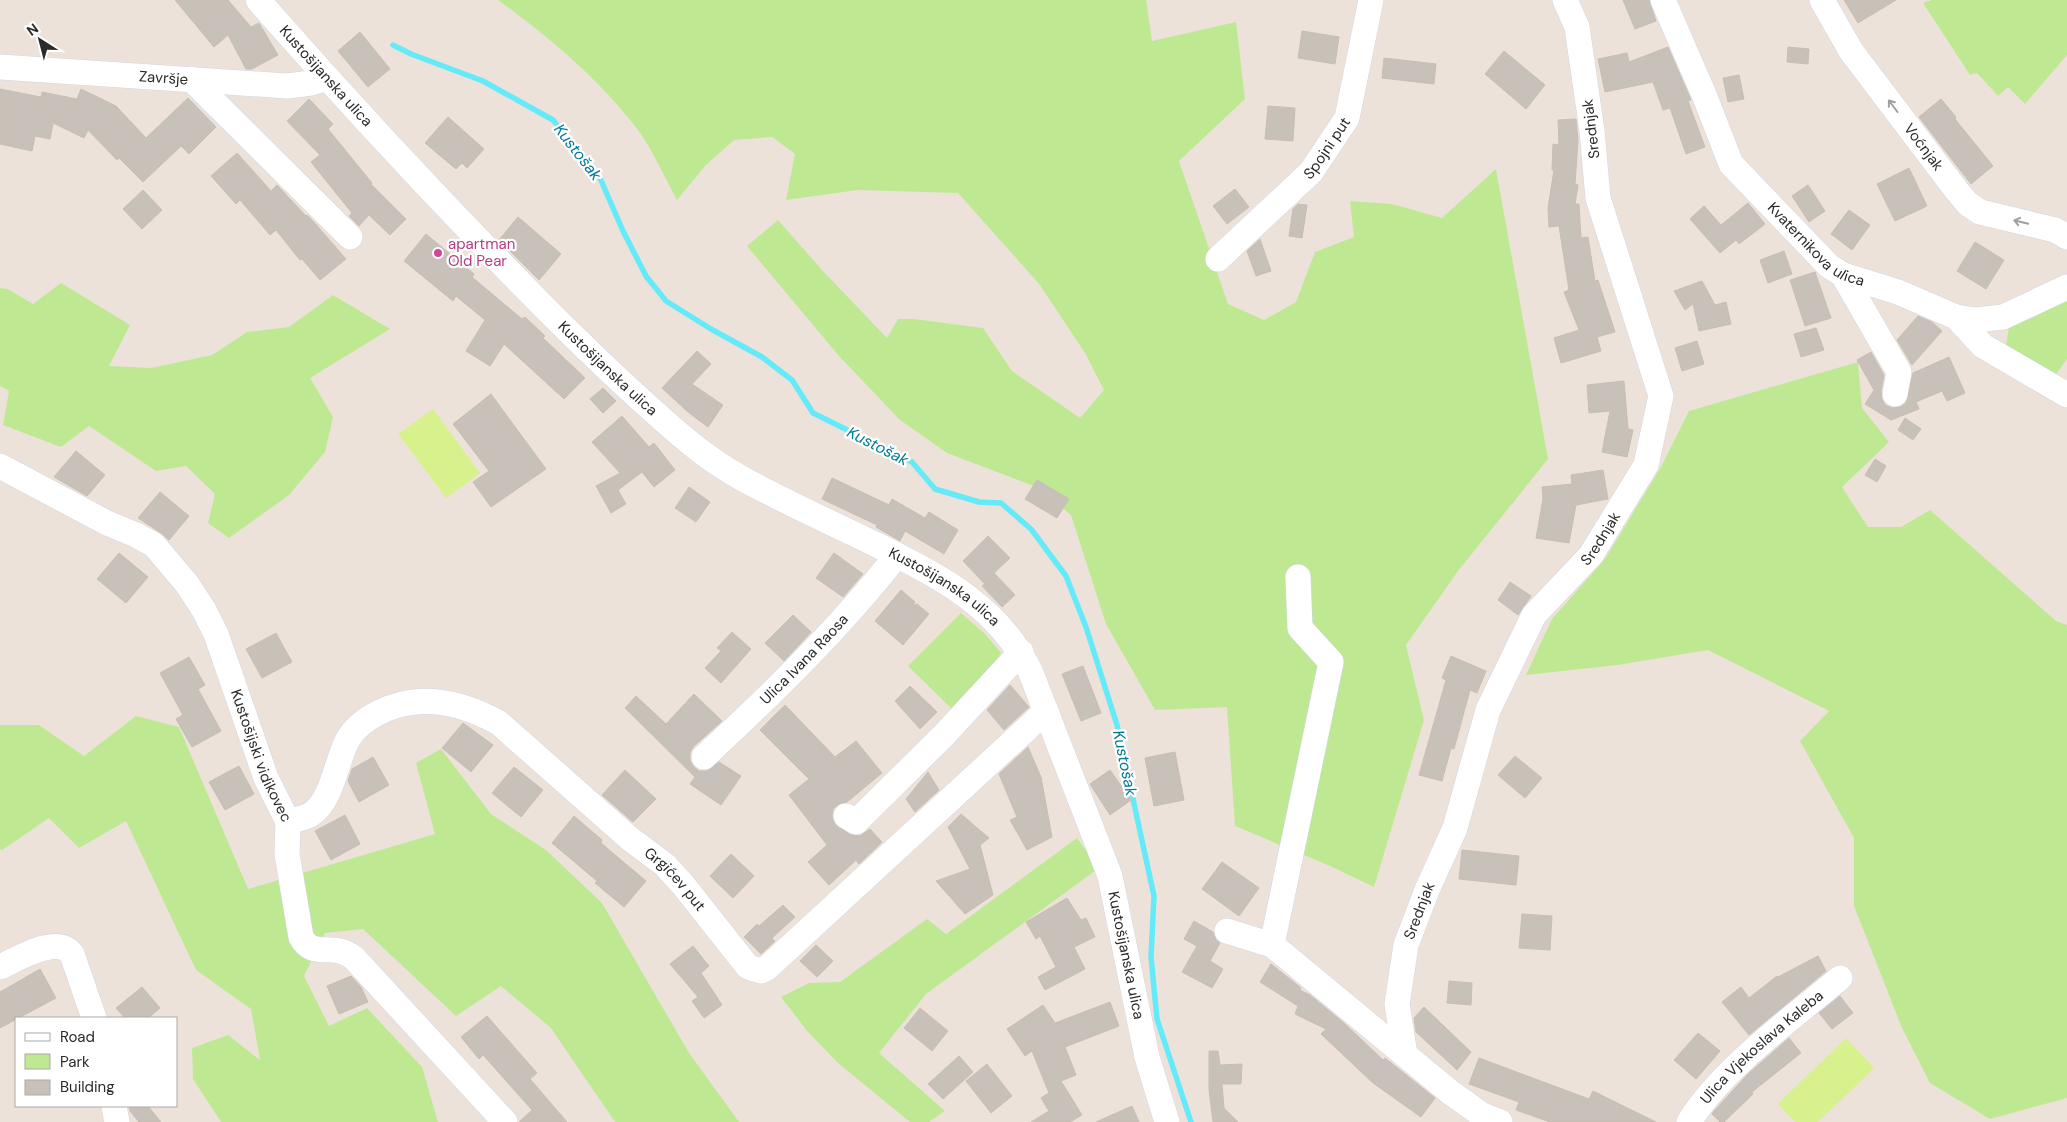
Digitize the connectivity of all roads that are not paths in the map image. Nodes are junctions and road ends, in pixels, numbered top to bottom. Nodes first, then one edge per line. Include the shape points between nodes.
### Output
1 (258, 0) edge
2 (1371, 0) edge
3 (1565, 0) edge
4 (1664, 0) edge
5 (1822, 0) edge
6 (0, 67) edge
7 (327, 78) junction
8 (191, 79) junction
9 (350, 237) dead end
10 (2067, 237) edge
11 (1218, 259) dead end
12 (1843, 275) junction
13 (2067, 287) edge
14 (1956, 317) junction
15 (1895, 394) dead end
16 (2067, 395) edge
17 (0, 466) edge
18 (897, 555) junction
19 (1298, 578) dead end
20 (1020, 652) junction
21 (1046, 711) junction
22 (704, 756) dead end
23 (846, 816) dead end
24 (288, 822) junction
25 (1227, 931) dead end
26 (1272, 945) junction
27 (0, 968) edge
28 (1840, 978) dead end
29 (94, 1017) edge
30 (1405, 1055) junction
31 (114, 1107) edge
32 (117, 1122) edge
33 (505, 1122) edge
34 (1167, 1122) edge
35 (1500, 1122) edge
36 (1689, 1122) edge

1 - 7 street, Kustošijanska ulica
2 - 11 street, Spojni put via 1347,118 1311,172
3 - 30 street, Srednjak via 1577,27 1598,198 1661,396 1646,465 1591,555 1534,615 1488,710 1454,828 1406,945 1397,1004
4 - 12 street, Kvaternikova ulica via 1731,164 1829,266
10 -> 5 street, Voćnjak via 2055,230 1990,216 1968,204 1851,51
6 - 8 street, Završje
7 - 8 street, Završje via 287,86
7 - 18 street, Kustošijanska ulica via 463,225 601,365 692,446 745,480
8 - 9 street
12 - 14 street, Kvaternikova ulica via 1898,292
12 - 15 street via 1899,372
13 - 14 street via 2003,317 1976,320
14 - 16 street, Kvaternikova ulica via 1984,346
17 - 24 street, Kustošijski vidikovec via 106,523 144,539 170,563 204,610 216,634 266,778
18 - 20 street, Kustošijanska ulica via 933,573 977,603 1006,631
18 - 22 street, Ulica Ivana Raosa via 837,625
19 - 26 street via 1300,628 1330,662
20 - 21 street, Kustošijanska ulica
20 - 23 street via 944,735 856,822
21 - 24 street, Grgićev put via 761,971 748,967 665,865 629,838 498,724 462,706 426,700 388,708 372,716 353,732 347,742 324,800 317,809
21 - 34 street, Kustošijanska ulica via 1110,876 1147,1057
24 - 33 street, Kustošijski vidikovec via 287,854 305,945 313,949 338,949 354,958
25 - 26 street
26 - 30 street
27 - 29 street via 40,949 61,946 69,949
28 - 36 street, Ulica Vjekoslava Kaleba via 1754,1050 1702,1101
30 - 35 street via 1482,1115
31 - 32 street

